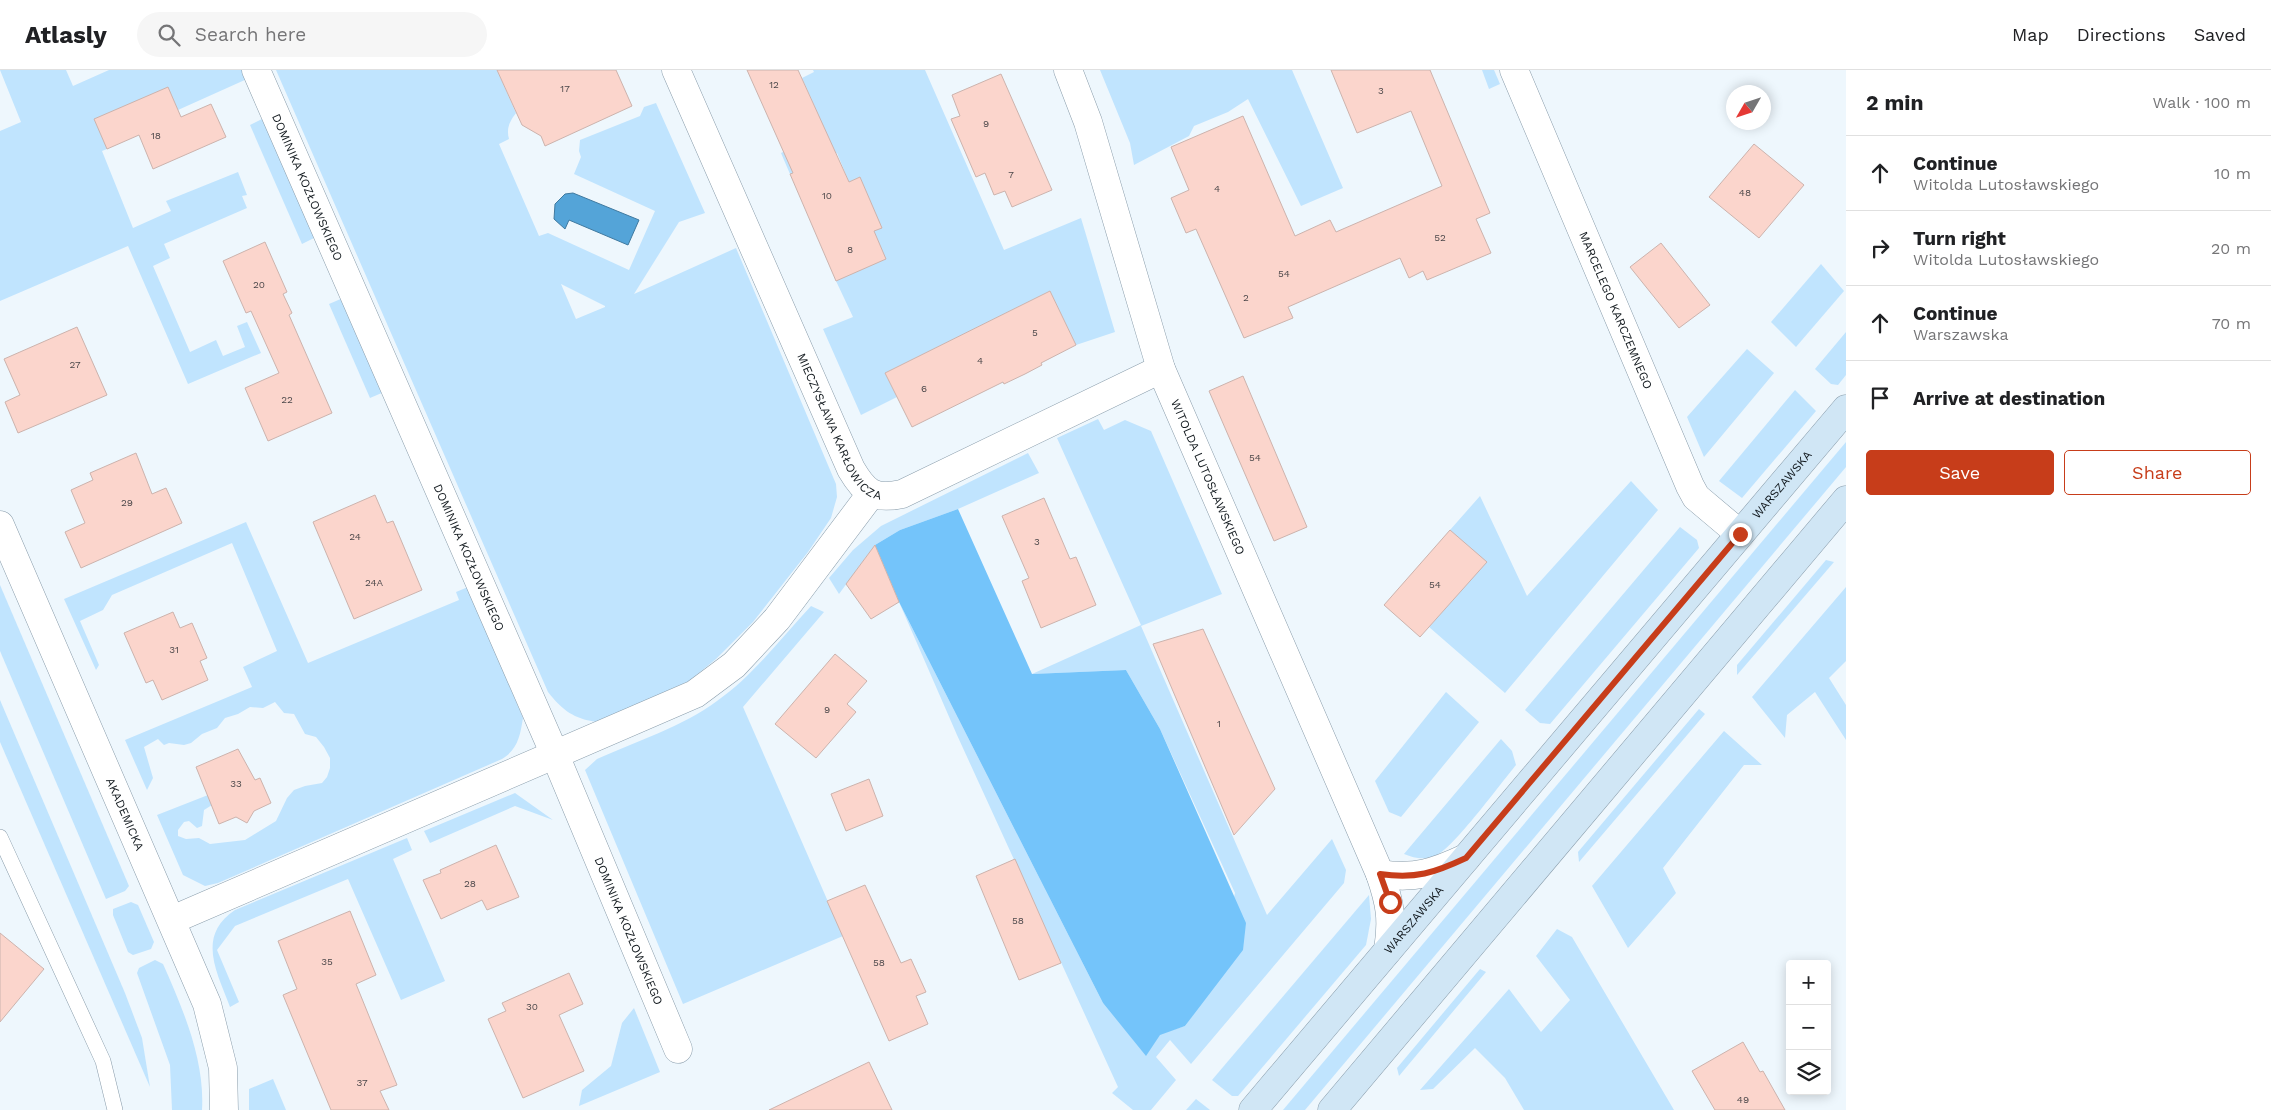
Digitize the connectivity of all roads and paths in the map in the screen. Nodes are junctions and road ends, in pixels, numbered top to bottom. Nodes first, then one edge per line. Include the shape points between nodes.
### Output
1 (256, 70) edge
2 (676, 70) edge
3 (1068, 70) edge
4 (1514, 70) edge
5 (1161, 369) junction
6 (1846, 409) edge
7 (871, 494) junction
8 (1846, 500) edge
9 (0, 525) edge
10 (1740, 534) junction
11 (555, 755) junction
12 (0, 838) edge
13 (1466, 858) junction
14 (1380, 874) junction
15 (172, 920) junction
16 (1388, 950) junction
17 (678, 1049) dead end
18 (115, 1110) edge
19 (224, 1110) edge
20 (1253, 1110) edge
21 (1332, 1110) edge

1 - 11 street, DOMINIKA KOZŁOWSKIEGO
2 - 7 street, MIECZYSŁAWA KARŁOWICZA via 851,469 858,483
3 - 5 street, WITOLDA LUTOSŁAWSKIEGO via 1088,122
4 - 10 street, MARCELEGO KARCZEMNEGO via 1690,486 1696,497
5 - 7 street, MIECZYSŁAWA KARŁOWICZA via 902,494 887,497
5 - 14 street, WITOLDA LUTOSŁAWSKIEGO
6 - 10 main road, WARSZAWSKA
7 - 11 street via 776,619 734,664 695,694
8 - 21 main road
9 - 15 street, AKADEMICKA
10 - 13 main road, WARSZAWSKA
11 - 15 street
11 - 17 street, DOMINIKA KOZŁOWSKIEGO
12 - 18 lane via 103,1062
13 - 14 street via 1419,876
13 - 16 main road, WARSZAWSKA
14 - 16 street, WITOLDA LUTOSŁAWSKIEGO via 1390,902 1392,925
15 - 19 street, AKADEMICKA via 217,1035 223,1068
16 - 20 main road, WARSZAWSKA

